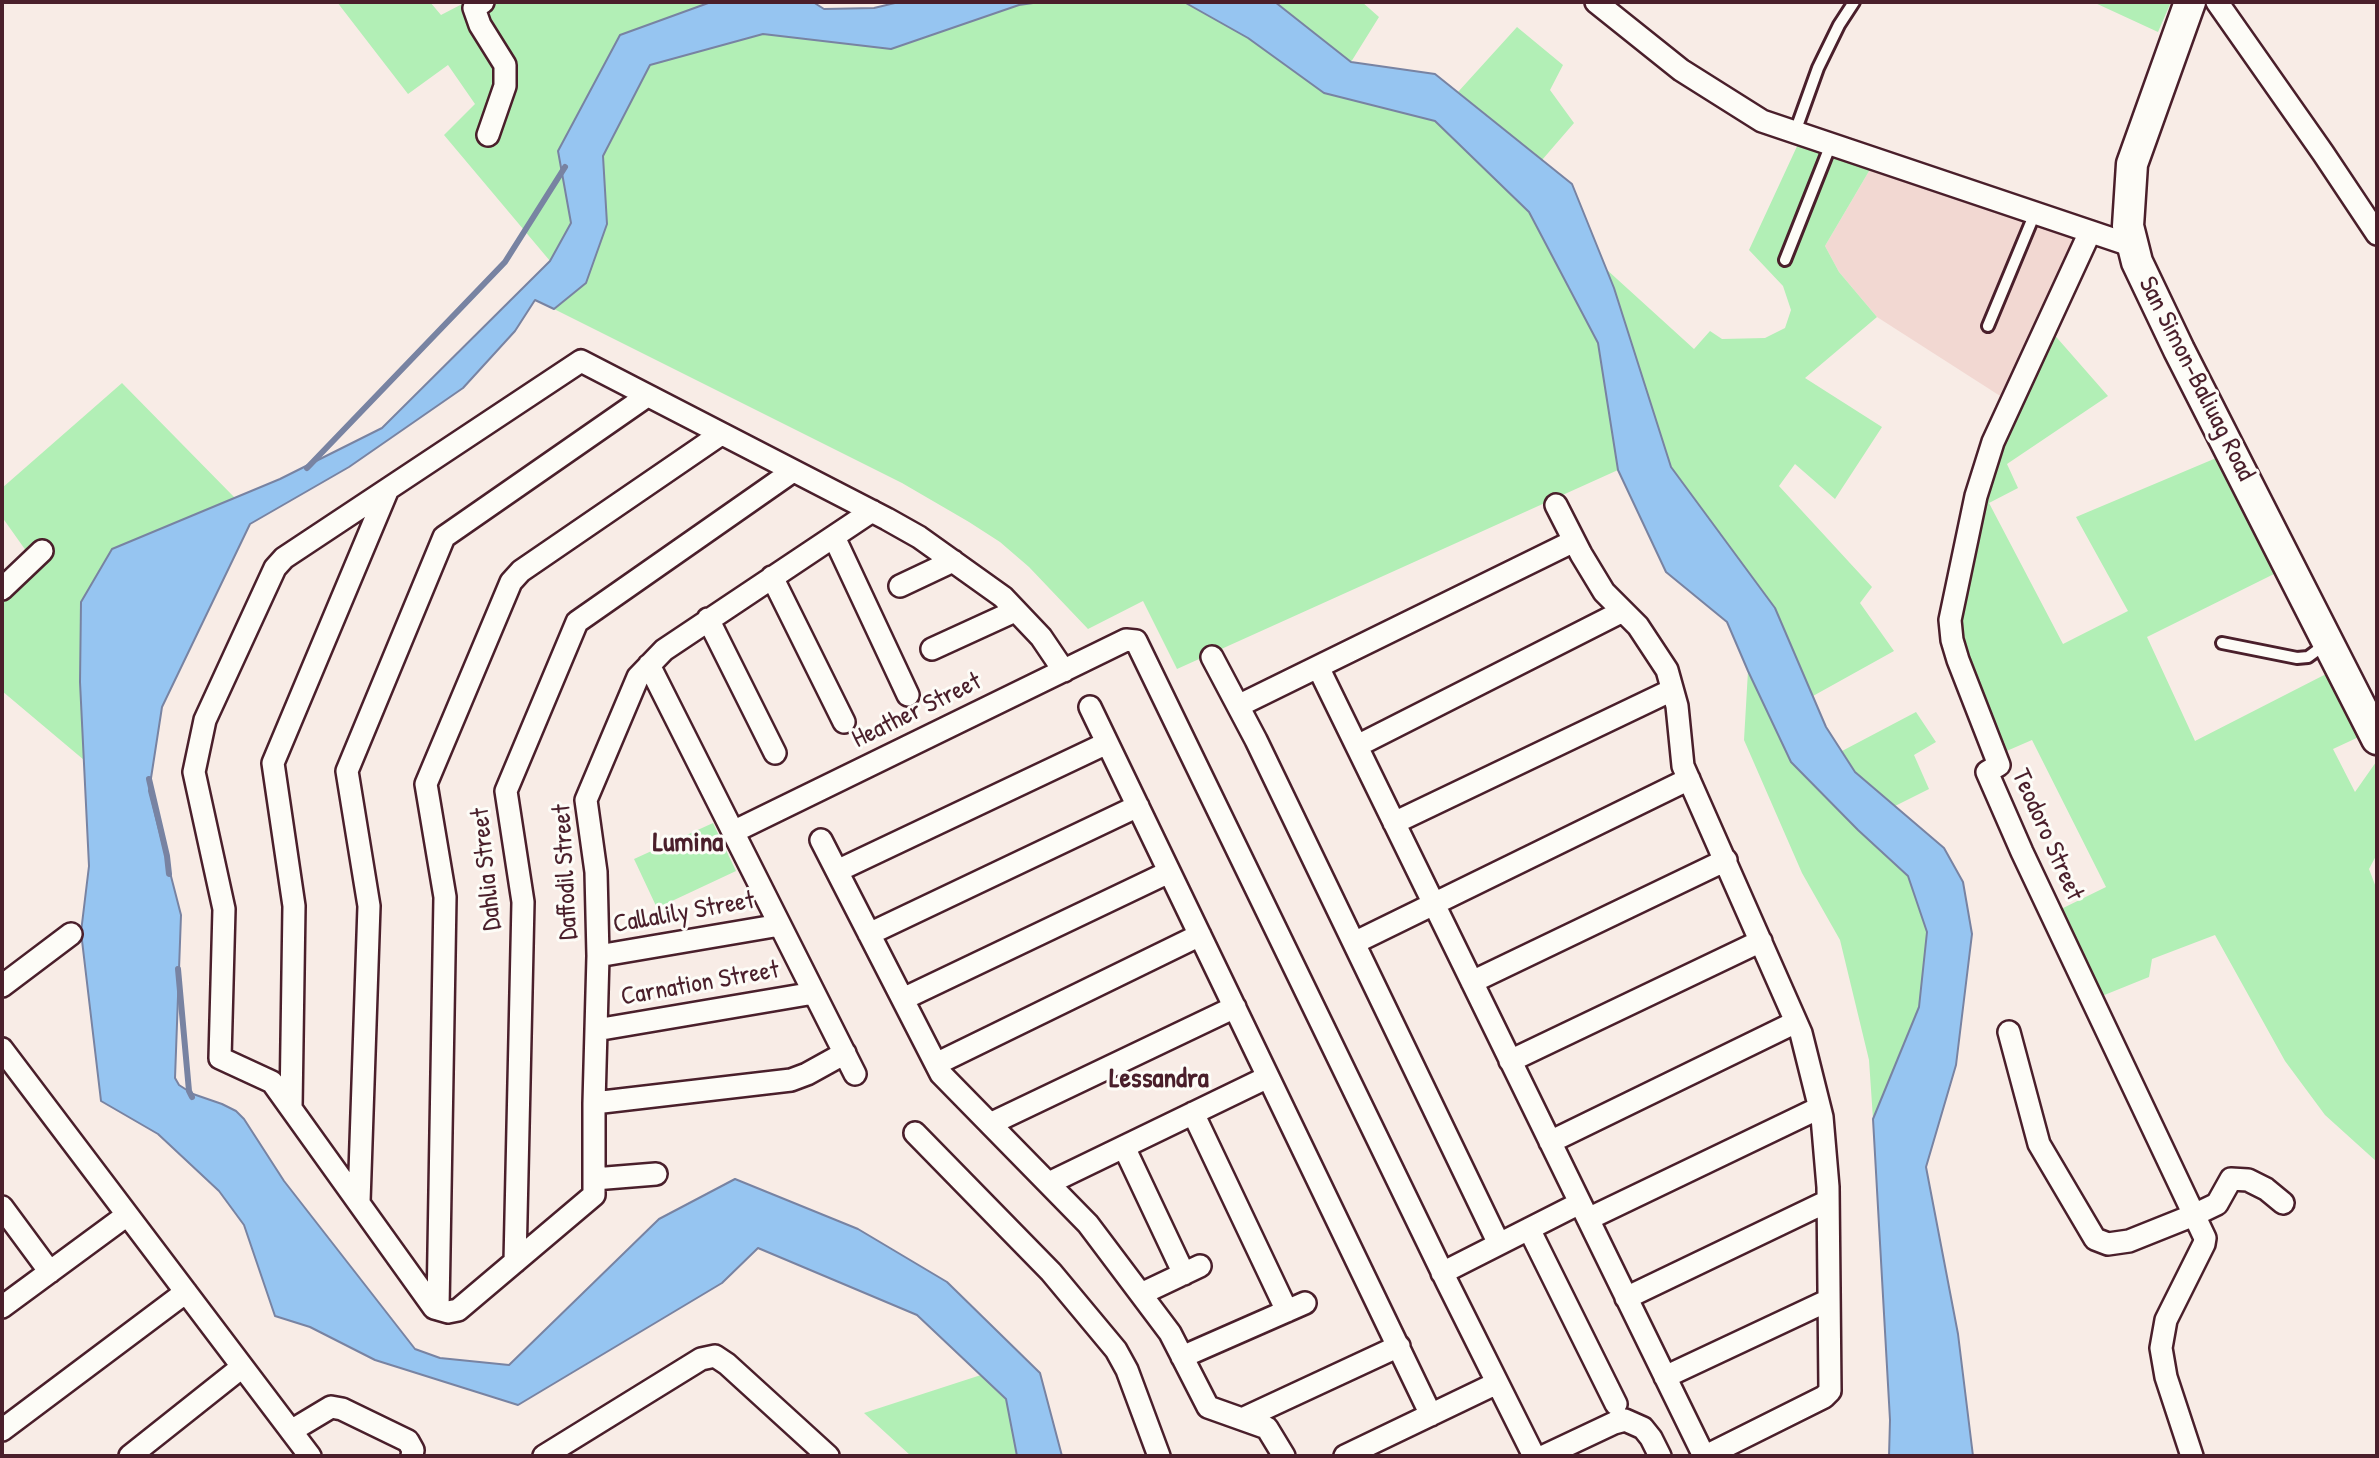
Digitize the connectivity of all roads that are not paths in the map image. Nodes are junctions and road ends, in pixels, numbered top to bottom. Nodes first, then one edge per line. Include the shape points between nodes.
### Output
1 (483, 2) edge
2 (1596, 2) edge
3 (1854, 2) edge
4 (2190, 2) edge
5 (2217, 2) edge
6 (1795, 132) junction
7 (488, 135) dead end
8 (1831, 145) junction
9 (2035, 213) junction
10 (2090, 232) junction
11 (2377, 234) edge
12 (2133, 246) junction
13 (1785, 260) dead end
14 (1988, 326) dead end
15 (648, 396) junction
16 (722, 434) junction
17 (793, 471) junction
18 (388, 489) junction
19 (1556, 505) dead end
20 (872, 511) junction
21 (834, 537) junction
22 (1574, 541) junction
23 (42, 551) dead end
24 (953, 561) junction
25 (772, 578) junction
26 (900, 586) dead end
27 (2, 589) edge
28 (1015, 611) junction
29 (1623, 611) junction
30 (708, 619) junction
31 (2329, 641) junction
32 (2222, 643) dead end
33 (932, 649) dead end
34 (1212, 657) dead end
35 (649, 665) junction
36 (1318, 667) junction
37 (1064, 671) junction
38 (1672, 690) junction
39 (908, 695) dead end
40 (1090, 706) dead end
41 (1238, 706) junction
42 (844, 722) dead end
43 (2377, 739) edge
44 (1107, 743) junction
45 (1357, 746) junction
46 (775, 752) dead end
47 (1689, 779) junction
48 (1138, 806) junction
49 (1394, 822) junction
50 (733, 832) junction
51 (821, 840) dead end
52 (1726, 860) junction
53 (837, 871) junction
54 (1169, 872) junction
55 (1434, 904) junction
56 (780, 925) junction
57 (71, 934) dead end
58 (869, 934) junction
59 (1200, 935) junction
60 (1761, 941) junction
61 (1354, 943) junction
62 (598, 956) junction
63 (1472, 982) junction
64 (2, 986) edge
65 (814, 993) junction
66 (903, 999) junction
67 (1235, 1007) junction
68 (1796, 1022) junction
69 (596, 1030) junction
70 (2009, 1032) dead end
71 (2, 1049) edge
72 (845, 1053) junction
73 (1510, 1061) junction
74 (936, 1064) junction
75 (855, 1074) dead end
76 (1268, 1077) junction
77 (594, 1103) junction
78 (291, 1108) junction
79 (1819, 1108) junction
80 (1193, 1113) junction
81 (990, 1124) junction
82 (915, 1133) dead end
83 (1550, 1142) junction
84 (1124, 1147) junction
85 (656, 1174) dead end
86 (1049, 1184) junction
87 (594, 1187) junction
88 (1828, 1201) junction
89 (359, 1202) junction
90 (2283, 1203) dead end
91 (2, 1207) edge
92 (1584, 1211) junction
93 (2194, 1214) junction
94 (127, 1215) junction
95 (1529, 1229) junction
96 (1499, 1244) junction
97 (515, 1262) junction
98 (50, 1272) junction
99 (1442, 1273) junction
100 (186, 1292) junction
101 (1141, 1294) junction
102 (1626, 1298) junction
103 (1829, 1300) junction
104 (2, 1307) edge
105 (438, 1309) junction
106 (1399, 1346) junction
107 (1182, 1357) junction
108 (242, 1367) junction
109 (1665, 1377) junction
110 (1497, 1383) junction
111 (1616, 1404) dead end
112 (1431, 1415) junction
113 (1242, 1419) junction
114 (2, 1430) edge
115 (291, 1431) junction
116 (130, 1456) edge
117 (310, 1456) edge
118 (412, 1456) edge
119 (544, 1456) edge
120 (828, 1456) edge
121 (1159, 1456) edge
122 (1283, 1456) edge
123 (1345, 1456) edge
124 (1534, 1456) edge
125 (1544, 1456) edge
126 (1660, 1456) edge
127 (1705, 1456) edge
128 (2192, 1456) edge

1 - 7 street via 474,8 480,26 505,65 505,86
2 - 6 street via 1681,70 1762,121
3 - 6 lane via 1818,68
4 - 12 main road, San Simon-Baliuag Road via 2132,164 2128,226
5 - 11 street
6 - 8 street
8 - 9 street
8 - 13 lane
9 - 10 street
9 - 14 lane
10 - 12 street
10 - 93 street, Teodoro Street via 1993,442 1976,496 1950,620 1952,640 1999,765 1987,772
12 - 31 main road, San Simon-Baliuag Road via 2179,350
15 - 16 street
15 - 18 street via 581,360
15 - 89 street via 444,537 347,771 369,906
16 - 17 street
16 - 105 street via 511,582 426,784 445,898
17 - 20 street
17 - 97 street, Dahlia Street via 577,622 506,791 523,902
18 - 78 street via 273,763 294,906
18 - 78 street via 275,568 205,719 194,772 224,909 220,1058 272,1082
19 - 22 street
20 - 21 street, Daffodil Street
20 - 24 street
21 - 25 street, Daffodil Street
21 - 39 street
22 - 29 street via 1604,592
22 - 36 street
23 - 27 street
24 - 26 street
24 - 28 street
25 - 30 street, Daffodil Street
25 - 42 street
28 - 33 street
28 - 37 street via 1041,637
29 - 38 street via 1667,670
29 - 45 street
30 - 35 street, Daffodil Street
30 - 46 street
31 - 32 lane via 2317,652 2297,659
31 - 43 main road, San Simon-Baliuag Road
34 - 41 street
35 - 50 street
35 - 62 street, Daffodil Street via 638,677 586,800 596,872
36 - 41 street
36 - 45 street
37 - 50 street, Heather Street
37 - 99 street, Heather Street via 1126,640 1140,646
38 - 47 street
38 - 49 street
40 - 44 street
41 - 61 street
44 - 48 street
44 - 53 street
45 - 49 street
47 - 52 street
47 - 55 street
48 - 54 street
48 - 58 street
49 - 55 street
50 - 56 street
51 - 53 street
52 - 60 street
52 - 63 street
53 - 58 street
54 - 59 street
54 - 66 street
55 - 61 street
55 - 63 street
56 - 62 street, Callalily Street
56 - 65 street
57 - 64 street
58 - 66 street
59 - 67 street
59 - 74 street
60 - 68 street
60 - 73 street
61 - 96 street
62 - 69 street, Daffodil Street
63 - 73 street
65 - 69 street, Carnation Street
65 - 72 street
66 - 74 street
67 - 76 street
67 - 81 street
68 - 79 street
68 - 83 street
69 - 77 street, Daffodil Street
70 - 93 street via 2039,1143 2095,1239 2108,1244 2129,1241
71 - 94 street
72 - 75 street
72 - 77 street via 791,1080
73 - 83 street
74 - 81 street
76 - 80 street
76 - 106 street
77 - 87 street, Daffodil Street
78 - 89 street
79 - 88 street
79 - 92 street
80 - 84 street
80 - 107 street via 1296,1307
81 - 86 street
82 - 121 street via 1051,1272 1116,1350
83 - 92 street
84 - 86 street
84 - 101 street via 1192,1270
85 - 87 street
86 - 101 street via 1088,1224
87 - 97 street
88 - 102 street
88 - 103 street
89 - 105 street
90 - 93 street via 2248,1180 2231,1179 2217,1204
91 - 98 street
92 - 95 street
92 - 102 street
93 - 128 street, Teodoro Street via 2204,1244 2170,1310 2161,1348
94 - 98 street
94 - 100 street
95 - 96 street
95 - 111 street
96 - 99 street
97 - 105 street via 458,1310
98 - 104 street
99 - 110 street
100 - 108 street
100 - 114 street
101 - 107 street
102 - 109 street
103 - 109 street
103 - 127 street via 1830,1391
106 - 112 street
106 - 113 street
107 - 113 street via 1208,1407
108 - 115 street
108 - 116 street
109 - 127 street
110 - 112 street
110 - 124 street
112 - 123 street
113 - 122 street via 1267,1428
115 - 117 street
115 - 118 street via 324,1410 342,1409 408,1441
119 - 120 street via 701,1359 715,1356
125 - 126 street via 1625,1420 1643,1428

